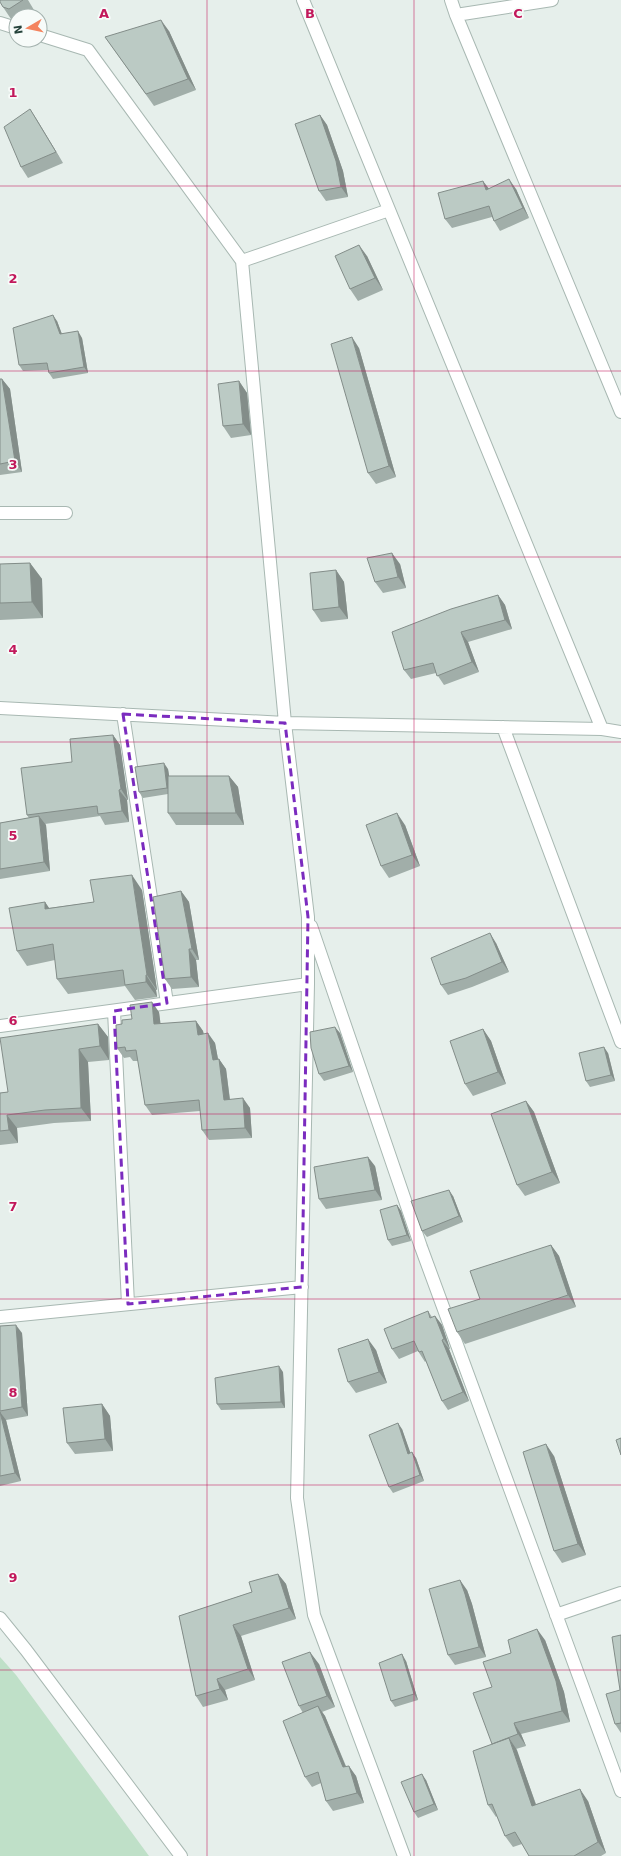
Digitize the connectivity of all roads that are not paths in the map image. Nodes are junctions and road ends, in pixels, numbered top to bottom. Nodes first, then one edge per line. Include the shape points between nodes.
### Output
1 (302, 0) edge
2 (451, 0) edge
3 (552, 0) edge
4 (456, 15) junction
5 (48, 38) edge
6 (389, 210) junction
7 (242, 261) junction
8 (621, 412) edge
9 (0, 513) edge
10 (66, 513) dead end
11 (0, 708) edge
12 (123, 714) junction
13 (285, 723) junction
14 (503, 727) junction
15 (602, 729) junction
16 (621, 732) edge
17 (308, 917) junction
18 (308, 984) junction
19 (167, 1003) junction
20 (114, 1011) junction
21 (0, 1026) edge
22 (621, 1042) edge
23 (302, 1287) junction
24 (128, 1304) junction
25 (0, 1317) edge
26 (621, 1593) edge
27 (556, 1615) junction
28 (0, 1618) edge
29 (621, 1791) edge
30 (181, 1856) edge
31 (404, 1856) edge

1 - 6 street
2 - 4 street
3 - 4 street
4 - 8 street
5 - 7 street via 88,50
6 - 7 street
6 - 15 street
7 - 13 street
9 - 10 street
11 - 12 street
12 - 13 street
12 - 19 street
13 - 14 street
13 - 17 street
14 - 15 street
14 - 22 street
15 - 16 street
17 - 18 street
17 - 27 street via 421,1247
18 - 19 street
18 - 23 street
19 - 20 street
20 - 21 street
20 - 24 street
23 - 24 street
23 - 31 street via 297,1498 314,1615
24 - 25 street
26 - 27 street
27 - 29 street
28 - 30 street

